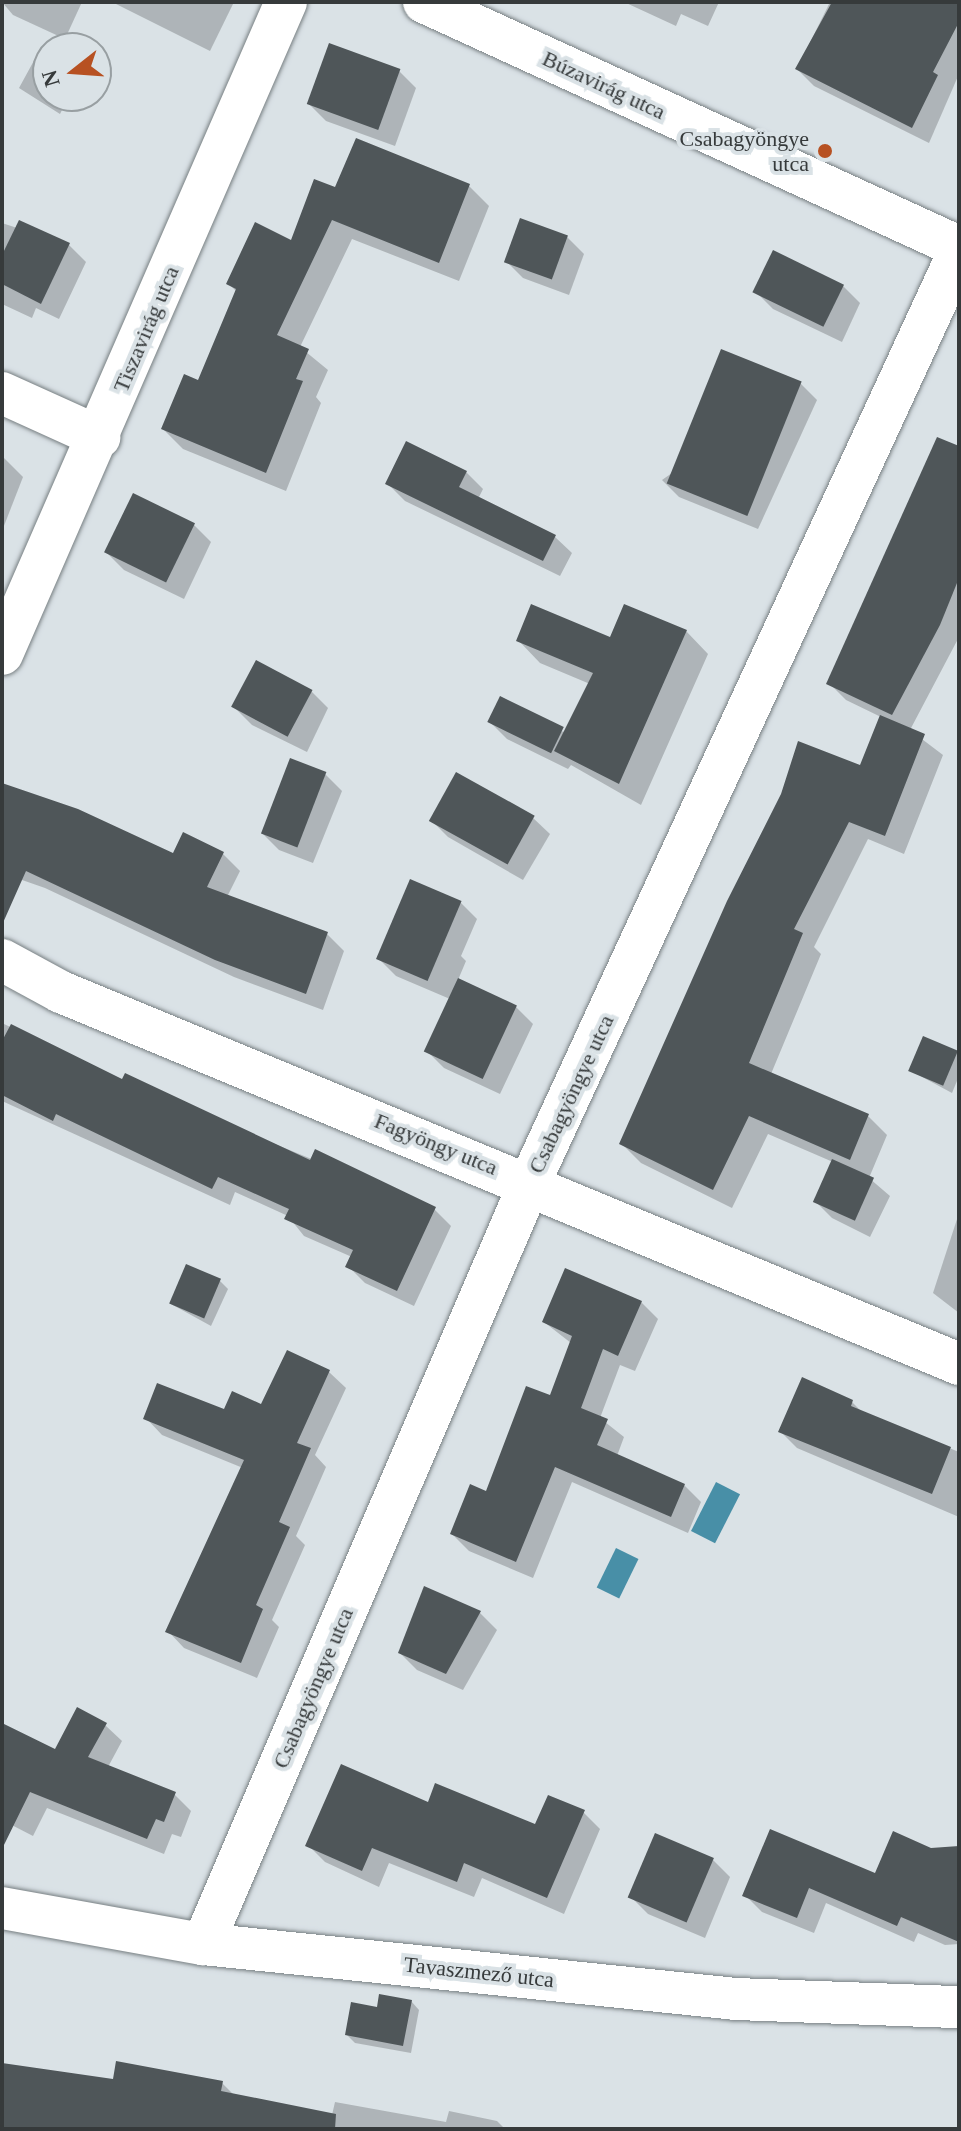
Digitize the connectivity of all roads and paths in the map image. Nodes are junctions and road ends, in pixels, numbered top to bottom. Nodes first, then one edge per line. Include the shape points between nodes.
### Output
1 (286, 2) edge
2 (424, 2) edge
3 (959, 250) edge
4 (2, 393) edge
5 (99, 437) junction
6 (2, 654) edge
7 (2, 960) edge
8 (530, 1182) junction
9 (959, 1364) edge
10 (2, 1908) edge
11 (203, 1944) junction
12 (959, 2007) edge

1 - 5 street, Tiszavirág utca
2 - 3 street, Búzavirág utca
3 - 8 street, Csabagyöngye utca
4 - 5 street
5 - 6 street, Tiszavirág utca
7 - 8 street, Fagyöngy utca via 61,992
8 - 9 street, Fagyöngy utca
8 - 11 street, Csabagyöngye utca
10 - 11 street, Tavaszmező utca
11 - 12 street, Tavaszmező utca via 736,1999

